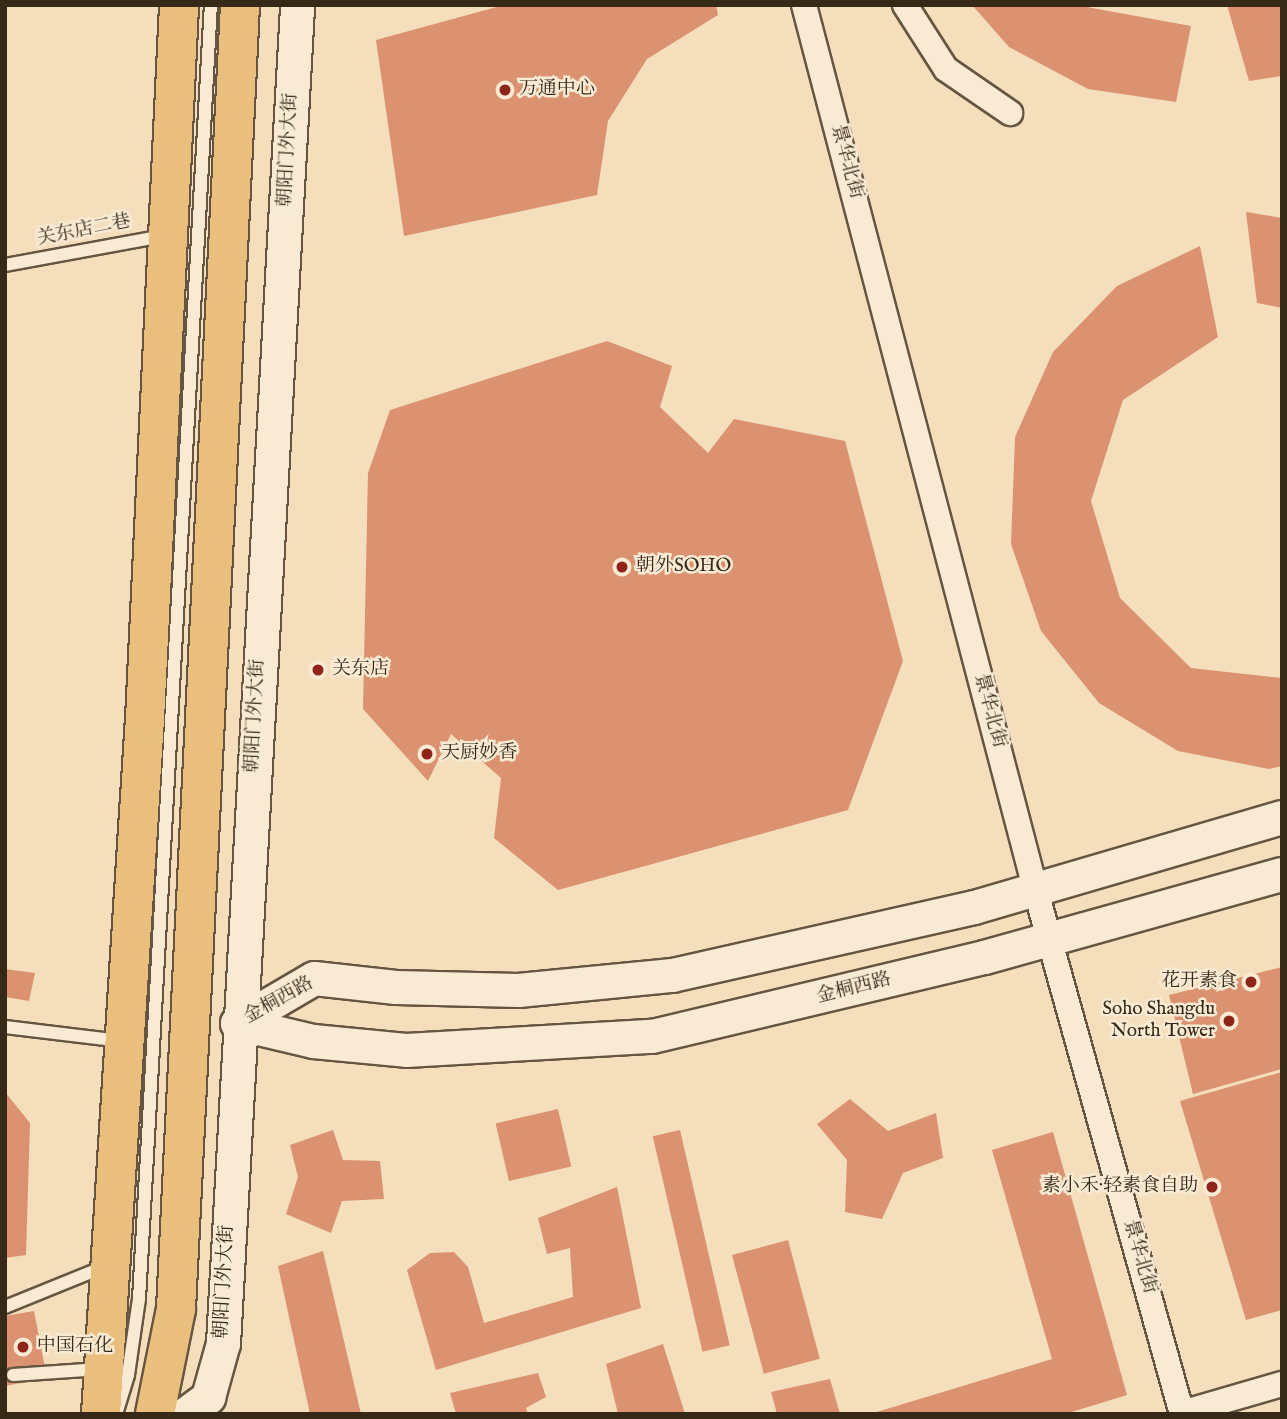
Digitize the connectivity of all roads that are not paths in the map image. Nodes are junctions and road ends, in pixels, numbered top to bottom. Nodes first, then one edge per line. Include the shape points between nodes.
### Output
1 (178, 5) edge
2 (211, 5) edge
3 (240, 5) edge
4 (297, 5) edge
5 (804, 5) edge
6 (905, 5) edge
7 (1010, 113) dead end
8 (170, 234) junction
9 (5, 265) edge
10 (1282, 817) edge
11 (1282, 874) edge
12 (1035, 888) junction
13 (1049, 937) junction
14 (237, 1023) junction
15 (5, 1027) edge
16 (125, 1041) junction
17 (112, 1263) junction
18 (5, 1307) edge
19 (104, 1368) junction
20 (13, 1376) dead end
21 (1282, 1384) edge
22 (1181, 1413) edge
23 (101, 1414) edge
24 (116, 1414) edge
25 (155, 1414) edge
26 (186, 1414) edge

1 - 8 highway
2 - 24 lane via 139,1299 128,1375
3 - 25 highway via 176,1309
4 - 14 main road, 朝阳门外大街
5 - 12 street, 景华北街
6 - 7 street via 946,69
8 - 9 lane, 关东店二巷
8 - 16 highway
10 - 12 main road, 金桐西路
11 - 13 main road, 金桐西路
12 - 13 street, 景华北街
12 - 14 main road, 金桐西路 via 672,975 608,983 466,990 314,978
13 - 14 main road, 金桐西路 via 652,1036 405,1050 313,1041
13 - 22 street, 景华北街
14 - 26 main road, 朝阳门外大街 via 223,1343 208,1397
15 - 16 lane
16 - 17 highway
17 - 18 lane
17 - 19 highway
19 - 20 lane
19 - 23 highway
21 - 22 street

